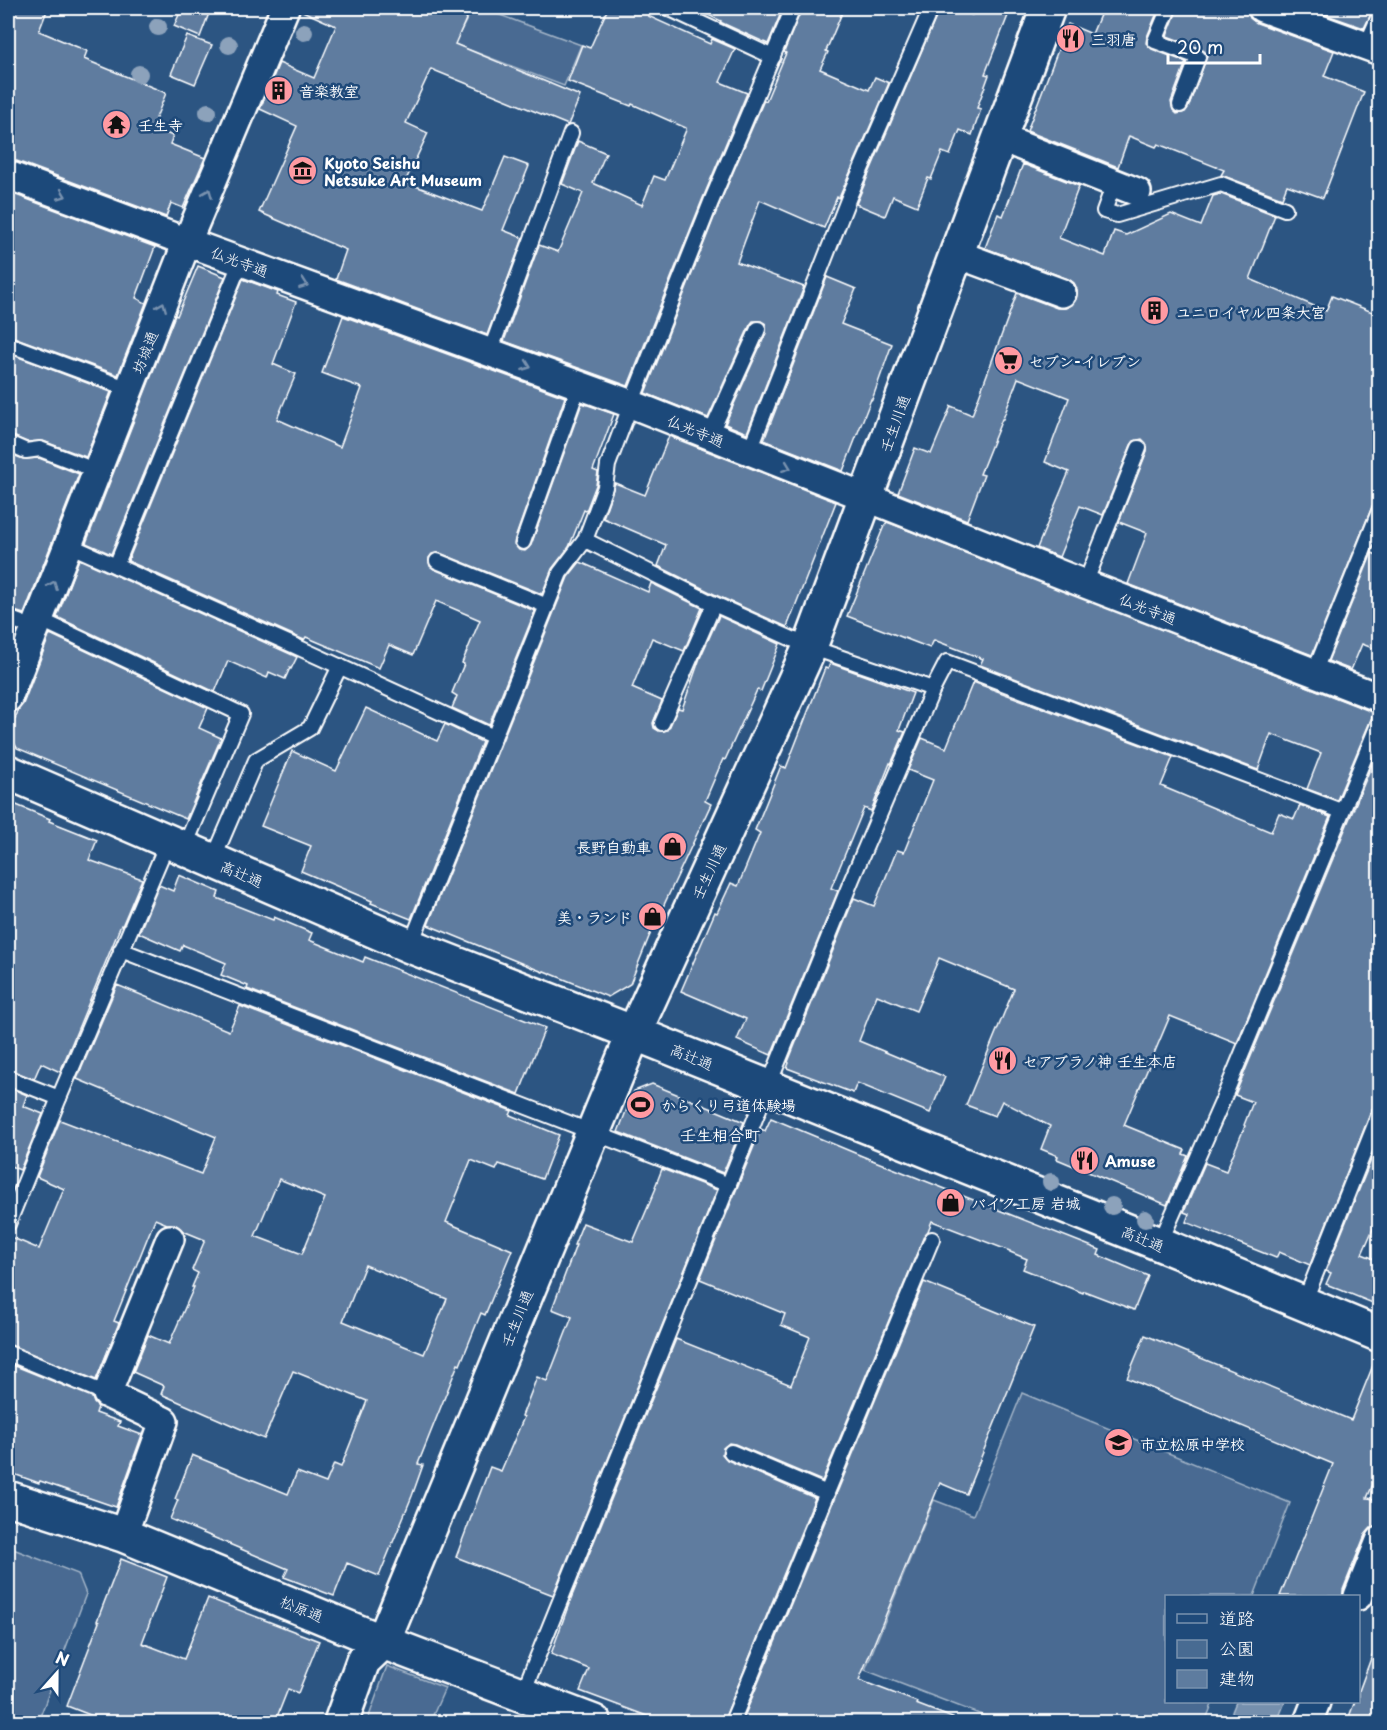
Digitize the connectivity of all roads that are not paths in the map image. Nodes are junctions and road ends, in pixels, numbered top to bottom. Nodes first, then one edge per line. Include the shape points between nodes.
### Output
1 (285, 8) edge
2 (668, 8) edge
3 (794, 8) edge
4 (931, 8) edge
5 (1048, 8) edge
6 (1169, 8) edge
7 (1262, 8) edge
8 (1380, 14) edge
9 (1373, 48) edge
10 (773, 57) junction
11 (1180, 105) dead end
12 (571, 133) dead end
13 (1000, 138) junction
14 (8, 175) edge
15 (1126, 188) joint
16 (1285, 209) dead end
17 (187, 242) junction
18 (957, 254) junction
19 (241, 261) junction
20 (1062, 294) dead end
21 (758, 329) dead end
22 (8, 344) edge
23 (490, 352) junction
24 (579, 385) junction
25 (129, 389) junction
26 (631, 404) junction
27 (710, 435) junction
28 (8, 443) edge
29 (1139, 448) dead end
30 (749, 452) junction
31 (97, 471) junction
32 (866, 498) junction
33 (1380, 509) edge
34 (585, 540) junction
35 (523, 542) dead end
36 (69, 545) junction
37 (437, 561) dead end
38 (116, 566) junction
39 (1085, 584) junction
40 (714, 604) junction
41 (547, 606) junction
42 (8, 618) edge
43 (37, 624) junction
44 (810, 646) junction
45 (340, 666) junction
46 (1314, 673) junction
47 (933, 689) junction
48 (8, 698) edge
49 (1380, 698) edge
50 (1380, 720) edge
51 (662, 723) dead end
52 (494, 737) junction
53 (8, 772) edge
54 (1341, 811) junction
55 (188, 850) junction
56 (410, 946) junction
57 (121, 950) junction
58 (634, 1033) junction
59 (8, 1078) edge
60 (769, 1088) junction
61 (59, 1098) junction
62 (1380, 1112) edge
63 (592, 1132) junction
64 (729, 1185) junction
65 (8, 1224) edge
66 (170, 1239) dead end
67 (932, 1239) dead end
68 (1160, 1244) junction
69 (1304, 1303) junction
70 (1380, 1335) edge
71 (8, 1353) edge
72 (107, 1394) junction
73 (731, 1452) dead end
74 (827, 1493) junction
75 (8, 1498) edge
76 (123, 1535) junction
77 (1380, 1541) edge
78 (1358, 1595) edge
79 (383, 1642) junction
80 (522, 1695) junction
81 (1315, 1703) edge
82 (341, 1722) edge
83 (594, 1722) edge
84 (732, 1722) edge
85 (1308, 1722) edge

17 -> 1 street, 坊城通
2 - 10 lane
3 - 10 lane
4 - 30 lane via 849,197
5 - 13 street, 壬生川通
6 - 11 lane via 1155,41 1198,57
7 - 9 street
8 - 9 lane
10 - 26 lane
12 - 23 lane
13 - 15 street
13 - 18 street, 壬生川通
14 -> 17 street, 仏光寺通
15 - 16 lane via 1104,211 1117,215 1221,184
17 - 19 street, 仏光寺通
25 -> 17 street, 坊城通
18 - 20 street
18 - 32 street, 壬生川通
19 -> 23 street, 仏光寺通
19 - 38 lane
21 - 27 lane
22 - 25 lane
23 -> 24 street, 仏光寺通
24 - 26 street, 仏光寺通
24 - 35 lane
25 - 31 street, 坊城通
26 - 27 street, 仏光寺通
26 - 34 lane
27 - 30 street, 仏光寺通
28 - 31 lane via 26,451 40,449
29 - 39 lane
30 -> 32 street, 仏光寺通
31 - 36 street, 坊城通
32 - 39 street, 仏光寺通
32 - 44 street, 壬生川通
33 - 46 lane
34 - 40 lane
34 - 41 lane via 560,573
36 - 38 lane
43 -> 36 street, 坊城通
37 - 41 lane
38 - 45 lane
39 - 46 street, 仏光寺通
40 - 44 lane
40 - 51 lane
41 - 52 lane
42 - 43 lane
43 - 48 street, 坊城通
43 - 55 lane via 241,714
44 - 47 lane
44 - 58 street, 壬生川通
45 - 52 lane
45 - 55 lane via 310,728 256,760
46 - 49 street, 仏光寺通
47 - 54 lane via 947,662
47 - 60 lane
50 - 54 lane
52 - 56 lane
53 - 55 street, 高辻通
54 - 68 lane
55 - 56 street, 高辻通
55 - 57 lane
56 - 58 street, 高辻通
57 - 61 lane
57 - 63 lane
58 - 60 street, 高辻通
58 - 63 street, 壬生川通
59 - 61 lane
60 - 64 lane
60 - 68 street, 高辻通
61 - 65 lane
62 - 69 lane
63 - 64 lane
63 - 79 street, 壬生川通
64 - 80 lane
66 - 72 street
67 - 74 lane
68 - 69 street, 高辻通
69 - 70 street, 高辻通
71 - 72 lane
72 - 76 street via 164,1421
73 - 74 lane
74 - 84 lane
75 - 76 street, 松原通
76 - 79 street, 松原通
77 - 78 street
79 - 80 street, 松原通
79 - 82 street, 壬生川通 via 363,1661
80 - 83 street, 松原通
81 - 85 street

